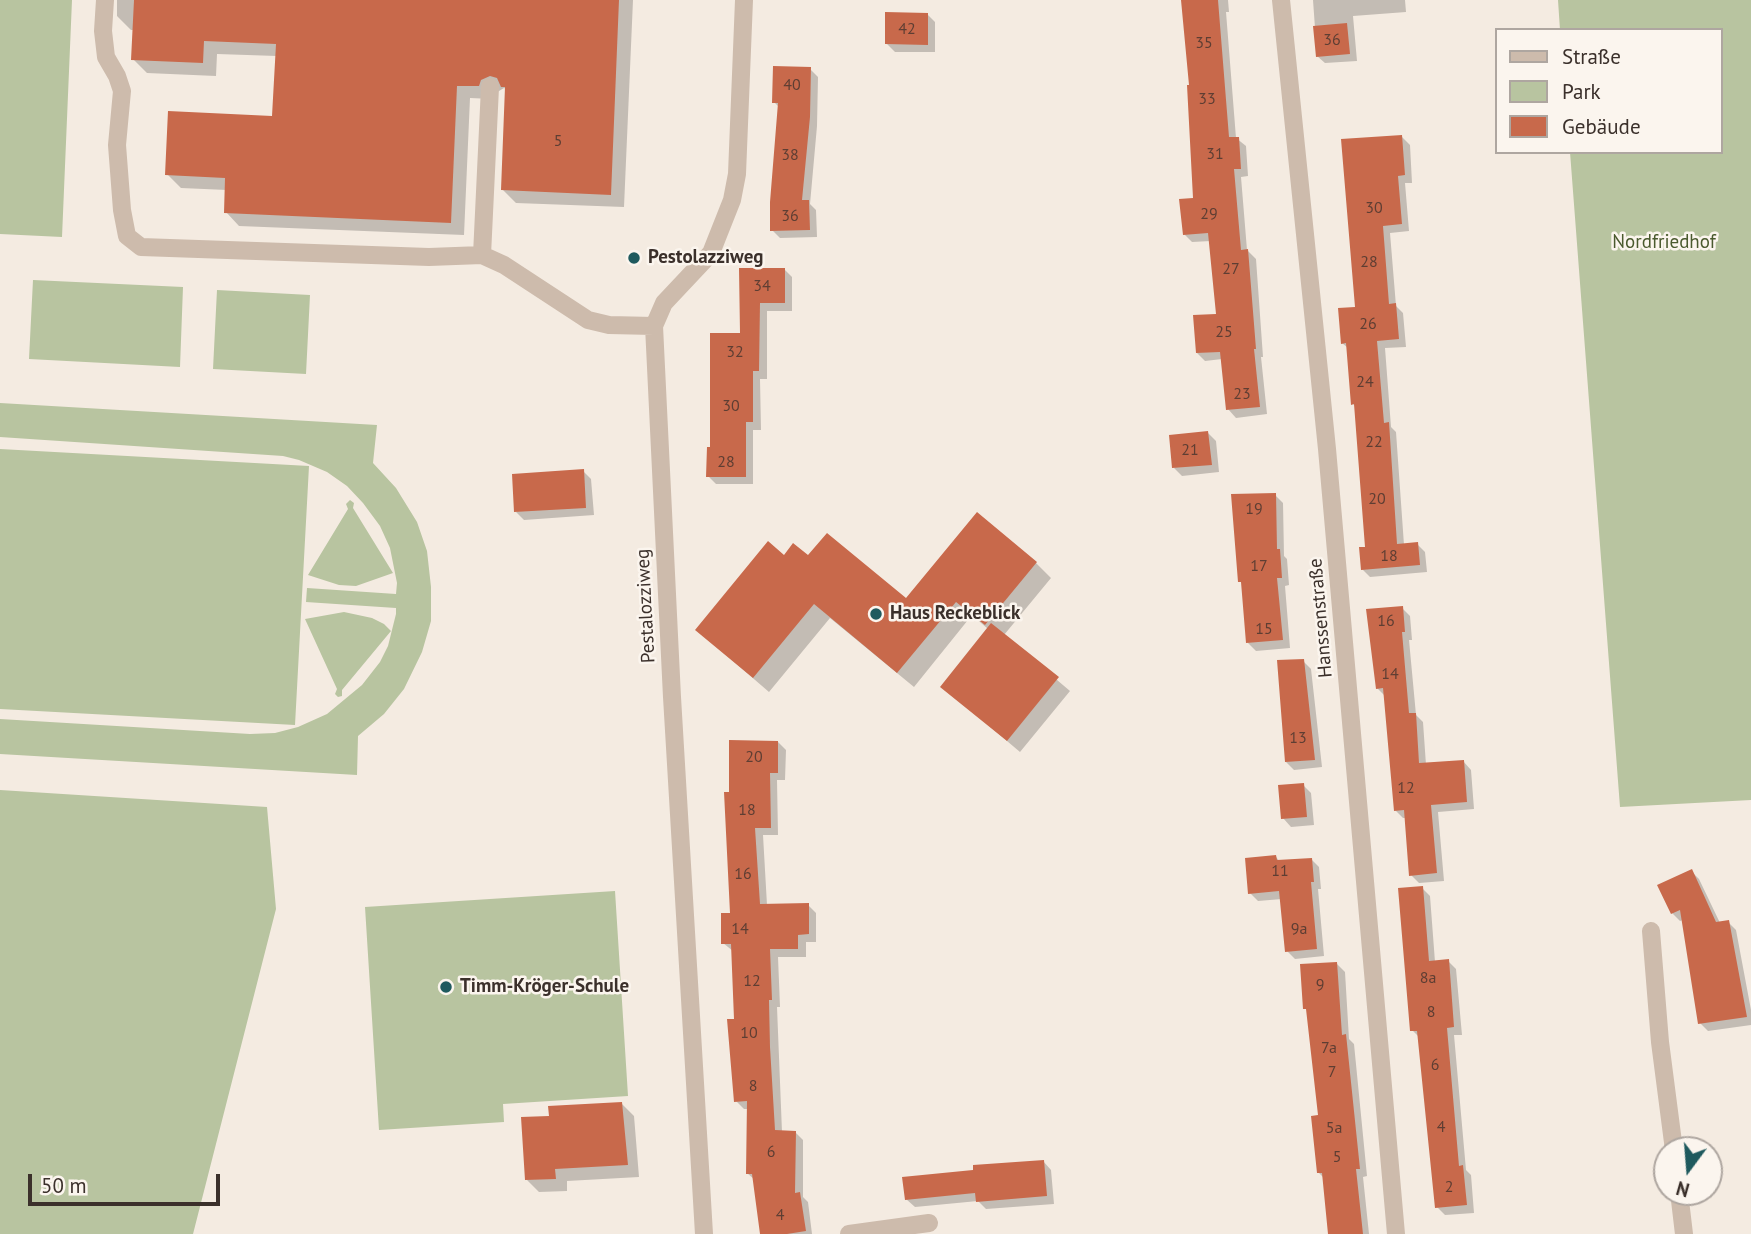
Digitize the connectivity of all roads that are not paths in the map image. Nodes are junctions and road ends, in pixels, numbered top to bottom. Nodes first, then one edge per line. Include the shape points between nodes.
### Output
1 (105, 0) edge
2 (744, 0) edge
3 (1282, 0) edge
4 (490, 87) dead end
5 (482, 255) junction
6 (654, 326) junction
7 (1651, 932) dead end
8 (1672, 1136) edge
9 (1681, 1206) edge
10 (929, 1223) dead end
11 (704, 1234) edge
12 (849, 1234) edge
13 (1396, 1234) edge
14 (1684, 1234) edge

1 - 5 street via 106,57 121,91 117,145 122,210 127,236 141,247
2 - 6 street via 732,200 711,253 664,303
3 - 13 street, Hanssenstraße via 1328,449
4 - 5 street
5 - 6 street via 588,320
6 - 11 street, Pestalozziweg
7 - 8 street
9 - 14 street
10 - 12 street

